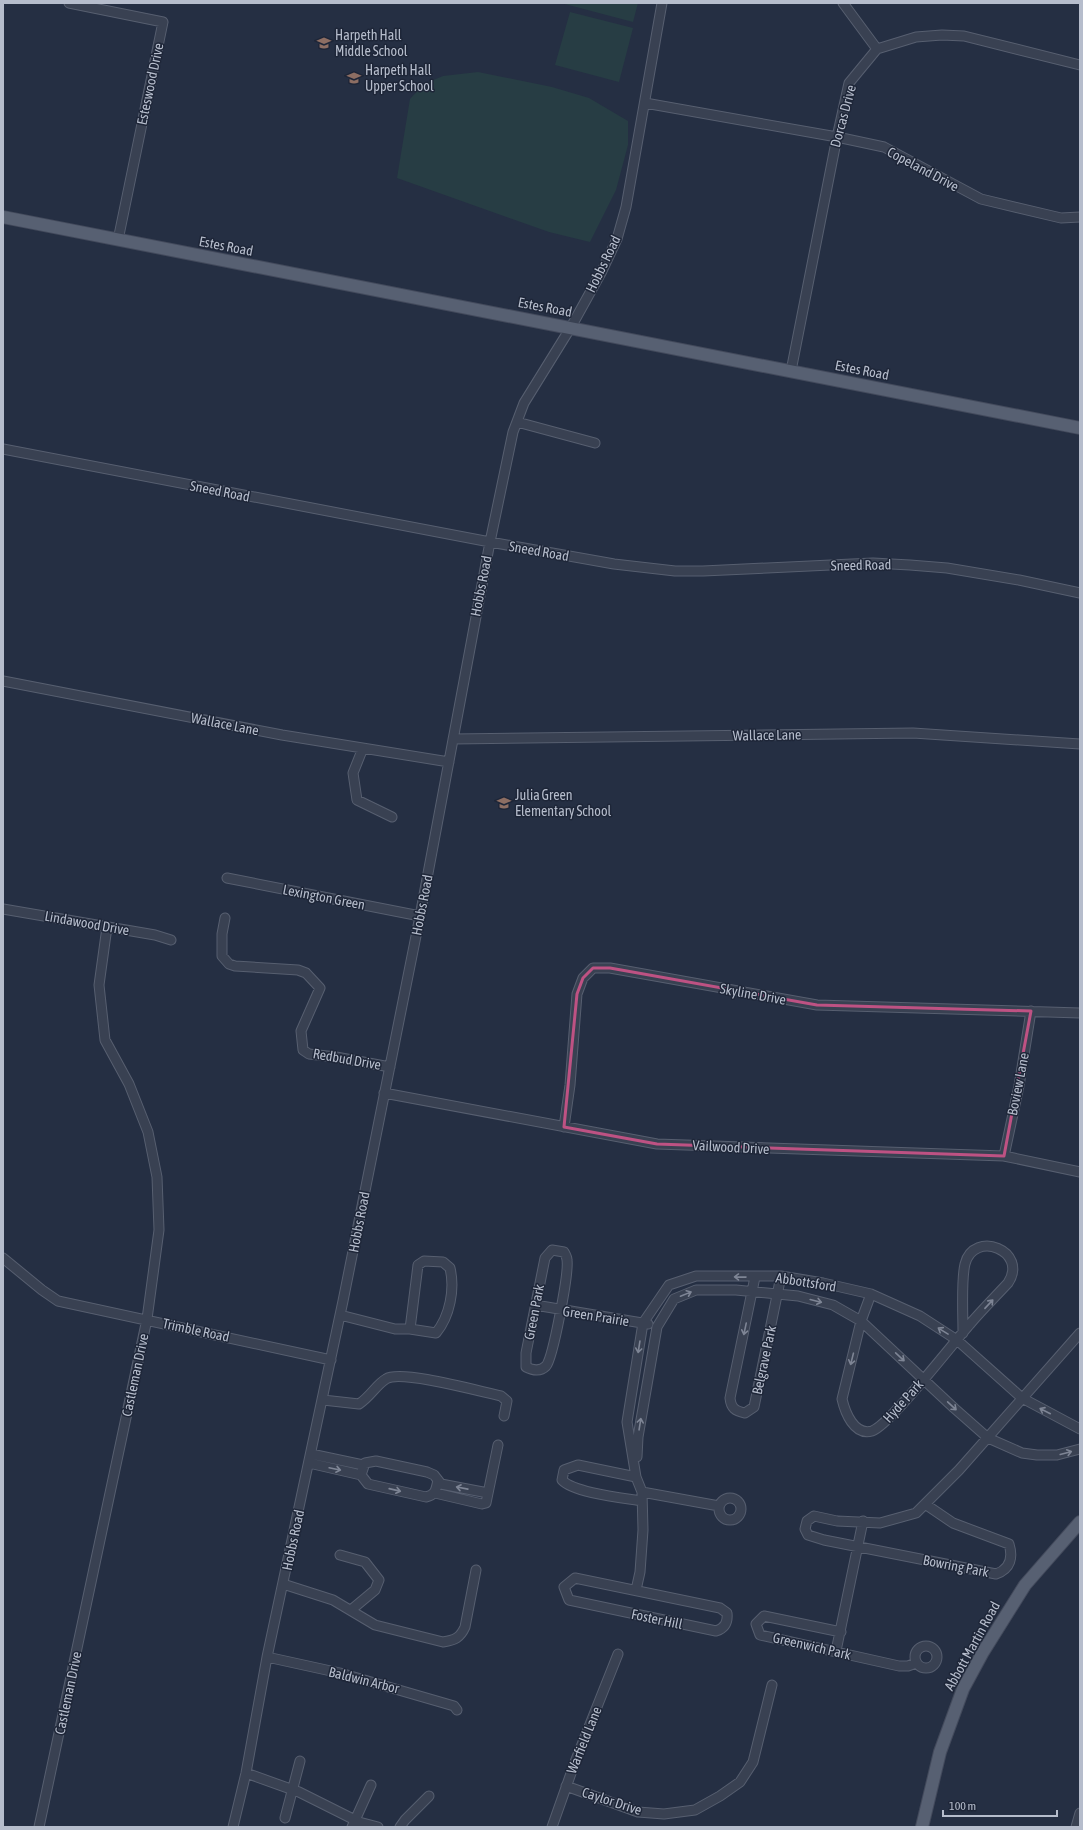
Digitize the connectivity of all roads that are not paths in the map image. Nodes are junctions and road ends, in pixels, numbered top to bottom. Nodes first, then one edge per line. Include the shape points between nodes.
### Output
1 (69, 3) edge
2 (662, 3) edge
3 (843, 3) edge
4 (877, 49) junction
5 (1080, 65) edge
6 (645, 103) junction
7 (836, 137) junction
8 (3, 217) edge
9 (1080, 217) edge
10 (118, 240) junction
11 (570, 327) junction
12 (791, 371) junction
13 (517, 422) junction
14 (1080, 428) edge
15 (595, 443) dead end
16 (3, 449) edge
17 (490, 542) junction
18 (1080, 593) edge
19 (3, 681) edge
20 (453, 738) junction
21 (1080, 744) edge
22 (363, 748) junction
23 (449, 762) junction
24 (392, 817) dead end
25 (227, 878) dead end
26 (3, 909) edge
27 (420, 916) junction
28 (225, 918) dead end
29 (107, 927) junction
30 (172, 940) dead end
31 (1031, 1011) junction
32 (1080, 1013) edge
33 (390, 1067) junction
34 (384, 1093) junction
35 (564, 1127) junction
36 (1004, 1156) junction
37 (1080, 1172) edge
38 (3, 1258) edge
39 (781, 1276) junction
40 (755, 1277) junction
41 (753, 1291) junction
42 (777, 1294) junction
43 (871, 1294) junction
44 (535, 1305) junction
45 (561, 1309) junction
46 (340, 1315) junction
47 (146, 1319) junction
48 (861, 1321) junction
49 (642, 1323) junction
50 (656, 1326) junction
51 (410, 1328) junction
52 (1080, 1334) edge
53 (960, 1336) junction
54 (331, 1360) junction
55 (923, 1379) junction
56 (1022, 1398) junction
57 (323, 1400) junction
58 (504, 1416) dead end
59 (1080, 1429) edge
60 (988, 1438) junction
61 (498, 1444) dead end
62 (1080, 1449) edge
63 (311, 1454) junction
64 (309, 1463) junction
65 (362, 1470) junction
66 (636, 1477) junction
67 (438, 1480) junction
68 (435, 1492) junction
69 (488, 1493) junction
70 (642, 1497) junction
71 (925, 1504) junction
72 (719, 1506) dead end
73 (863, 1522) junction
74 (1080, 1522) edge
75 (858, 1546) junction
76 (340, 1555) dead end
77 (476, 1570) dead end
78 (283, 1584) junction
79 (636, 1590) junction
80 (351, 1610) junction
81 (841, 1632) junction
82 (836, 1652) junction
83 (618, 1654) dead end
84 (267, 1657) junction
85 (916, 1663) dead end
86 (772, 1685) dead end
87 (457, 1710) dead end
88 (300, 1761) dead end
89 (246, 1773) junction
90 (371, 1784) dead end
91 (566, 1786) junction
92 (291, 1789) junction
93 (429, 1796) dead end
94 (1080, 1813) edge
95 (285, 1818) dead end
96 (353, 1823) edge
97 (39, 1827) edge
98 (234, 1827) edge
99 (378, 1827) edge
100 (400, 1827) edge
101 (552, 1827) edge
102 (922, 1827) edge
103 (1076, 1827) edge

1 - 10 street, Esteswood Drive via 163,22
2 - 6 street, Hobbs Road
3 - 4 street
4 - 5 street via 916,37 956,36
4 - 7 street, Dorcas Drive via 849,83
6 - 7 street, Copeland Drive
6 - 11 street, Hobbs Road via 626,208 617,239
7 - 9 street, Copeland Drive via 884,147 981,199 1061,218
7 - 12 street, Dorcas Drive
8 - 10 main road, Estes Road
10 - 11 main road, Estes Road
11 - 12 main road, Estes Road
11 - 13 street, Hobbs Road via 524,403
12 - 14 main road, Estes Road
13 - 15 street
13 - 17 street, Hobbs Road
16 - 17 street, Sneed Road
17 - 18 street, Sneed Road via 614,564 675,571 873,563 947,568
17 - 20 street, Hobbs Road
19 - 22 street, Wallace Lane via 282,736
20 - 21 street, Wallace Lane via 913,733
20 - 23 street, Hobbs Road
22 - 23 street, Wallace Lane
22 - 24 street via 353,772 357,800
23 - 27 street, Hobbs Road
25 - 27 street, Lexington Green
26 - 29 street, Lindawood Drive
27 - 33 street, Hobbs Road
28 - 33 street, Redbud Drive via 222,956 229,964 298,970 306,973 320,988 301,1031 304,1050 309,1054
29 - 30 street, Lindawood Drive
29 - 47 street, Castleman Drive via 99,985 105,1040 129,1084 148,1132 157,1177 159,1230
31 - 32 street, Skyline Drive
31 - 35 street, Skyline Drive via 817,1005 610,968 593,968 582,978 577,994
31 - 36 street, Boview Lane
33 - 34 street, Hobbs Road
34 - 35 street, Vailwood Drive
34 - 46 street, Hobbs Road
35 - 36 street, Vailwood Drive via 657,1144
36 - 37 street, Vailwood Drive
38 - 47 street, Trimble Road via 58,1301
39 - 40 street, Abbottsford
39 - 42 street, Belgrave Park
39 - 43 street, Abbottsford
40 - 41 street, Belgrave Park
40 -> 49 street, Abbottsford via 696,1276 669,1285
41 - 42 street, Abbottsford
41 -> 42 street, Belgrave Park via 730,1398 734,1409 745,1413 754,1407 756,1400
50 -> 41 street, Abbottsford via 674,1299 696,1290
42 -> 48 street, Abbottsford via 798,1296 833,1305
43 - 48 street, Hyde Park
53 -> 43 street, Abbottsford
44 - 45 street, Green Prairie
44 - 45 street, Green Park via 545,1258 552,1250 558,1250 564,1252 567,1260
44 - 45 street, Green Park via 526,1353 526,1367 531,1370 545,1366 549,1358
45 - 49 street, Green Prairie
46 - 51 street via 395,1329
46 - 54 street, Hobbs Road
47 - 54 street, Trimble Road
47 - 97 street, Castleman Drive
48 -> 55 street, Abbottsford
48 -> 55 street, Hyde Park via 842,1399 844,1411 853,1425 871,1431 884,1424
49 - 50 street, Green Prairie
49 -> 66 street, Abbottsford via 627,1422
66 -> 50 street, Abbottsford via 638,1437
51 - 51 street via 418,1265 424,1261 443,1262 450,1268 452,1276 450,1301 443,1324 436,1333
52 - 56 street, Bowring Park
53 -> 53 street, Hyde Park via 1011,1278 1010,1260 1007,1254 996,1247 978,1249 965,1263
53 - 55 street, Hyde Park
53 - 56 street, Abbottsford
54 - 57 street, Hobbs Road
55 -> 60 street, Abbottsford
59 -> 56 street, Abbottsford
56 - 60 street, Bowring Park
57 - 58 street via 359,1404 387,1378 400,1376 501,1396 507,1401
57 - 63 street, Hobbs Road
60 -> 62 street, Abbottsford via 1022,1453 1037,1455 1057,1455
60 - 71 street, Bowring Park
61 - 69 street
63 - 64 street, Hobbs Road
63 - 65 street
64 -> 65 street
64 - 78 street, Hobbs Road
65 - 67 street via 369,1461 376,1461 427,1472
65 -> 68 street via 368,1484 426,1497 432,1496
66 - 70 street, Abbottsford
66 - 70 street via 578,1465 564,1470 562,1480 566,1484 593,1492
67 - 68 street
69 -> 67 street via 441,1484
68 - 69 street via 482,1504 486,1503
70 - 72 street
70 - 79 street, Abbottsford via 643,1530
71 - 73 street, Bowring Park via 916,1513 880,1523
71 - 75 street, Bowring Park via 953,1524 1009,1544 1012,1554 1003,1572 996,1574
73 - 75 street
73 - 75 street, Bowring Park via 837,1521 814,1516 807,1521 805,1529 808,1535
74 - 102 main road, Abbott Martin Road via 1025,1585 963,1689 940,1752
75 - 81 street
76 - 80 street via 365,1562 379,1580 375,1590
77 - 80 street via 465,1627 461,1635 454,1640 443,1642 375,1625
78 - 80 street via 333,1600
78 - 84 street, Hobbs Road
79 - 79 street, Foster Hill via 575,1578 564,1587 569,1600 716,1631 727,1622 727,1613 720,1608
81 - 82 street
81 - 82 street, Greenwich Park via 764,1616 756,1624 760,1635
82 - 85 street, Greenwich Park via 899,1666
83 - 91 street, Warfield Lane
84 - 87 street, Baldwin Arbor via 409,1692 454,1706
84 - 89 street, Hobbs Road
86 - 91 street, Caylor Drive via 753,1762 740,1782 695,1810 664,1814 638,1812
88 - 92 street
89 - 92 street
89 - 98 street, Hobbs Road
90 - 96 street
91 - 101 street, Warfield Lane
92 - 95 street
92 - 96 street
93 - 100 street
94 - 103 street
96 - 99 street

